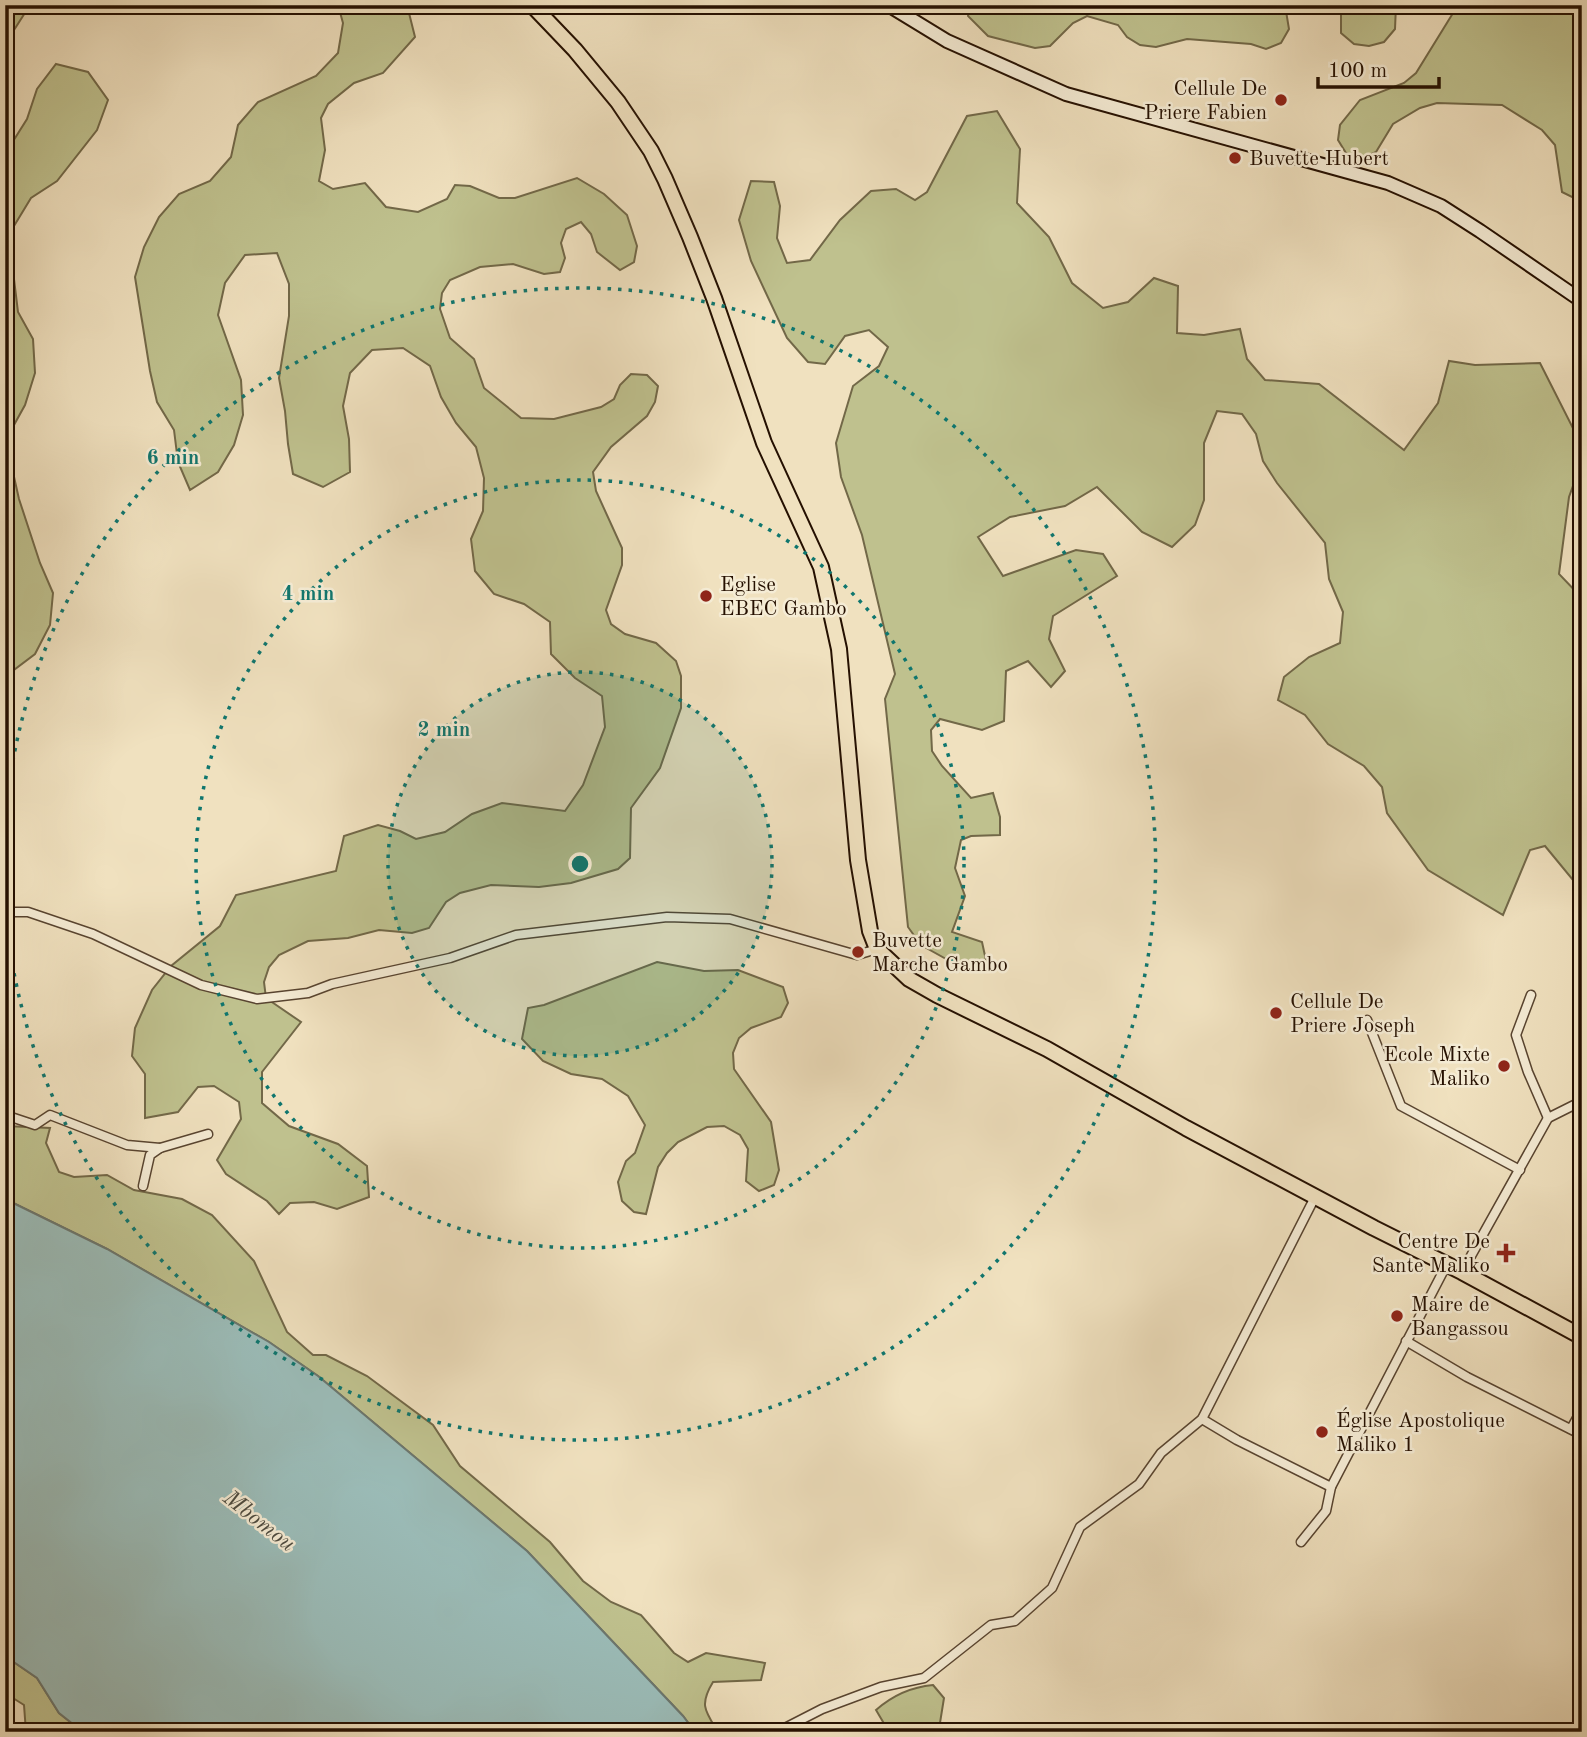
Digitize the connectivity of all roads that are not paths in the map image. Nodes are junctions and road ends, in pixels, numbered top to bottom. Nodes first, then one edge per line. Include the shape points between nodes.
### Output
1 (531, 5) edge
2 (888, 5) edge
3 (1582, 301) edge
4 (5, 912) edge
5 (877, 949) junction
6 (1531, 995) dead end
7 (1367, 1020) dead end
8 (1582, 1101) edge
9 (5, 1115) edge
10 (1548, 1118) junction
11 (208, 1134) dead end
12 (160, 1148) junction
13 (1520, 1170) junction
14 (143, 1186) dead end
15 (1315, 1197) junction
16 (1447, 1265) junction
17 (1462, 1272) junction
18 (1582, 1338) edge
19 (1406, 1341) junction
20 (1582, 1409) edge
21 (1202, 1419) junction
22 (1571, 1429) junction
23 (1582, 1435) edge
24 (1331, 1487) junction
25 (1301, 1542) dead end
26 (773, 1732) edge

1 - 5 main road via 614,97 656,160 691,237 764,443 821,567 839,649 858,860
2 - 3 street via 947,41 1066,94 1388,183 1441,206
4 - 5 street via 28,912 93,934 201,985 257,999 308,993 450,958 516,935 667,917 730,919 857,955
5 - 15 main road via 909,979 937,995 1047,1049
6 - 10 street via 1516,1035
7 - 13 street via 1401,1106
8 - 10 street
9 - 12 street via 35,1125 50,1115 127,1144
10 - 13 street
11 - 12 street
12 - 14 street via 150,1155
13 - 17 street
15 - 16 main road
15 - 21 street
16 - 17 main road
16 - 19 street
17 - 18 main road
19 - 22 street
19 - 24 street
20 - 22 street
21 - 24 street
21 - 26 street via 1161,1453 1139,1484 1080,1527 1052,1588 1015,1620 990,1625 924,1678 881,1687
22 - 23 street
24 - 25 street via 1326,1511

